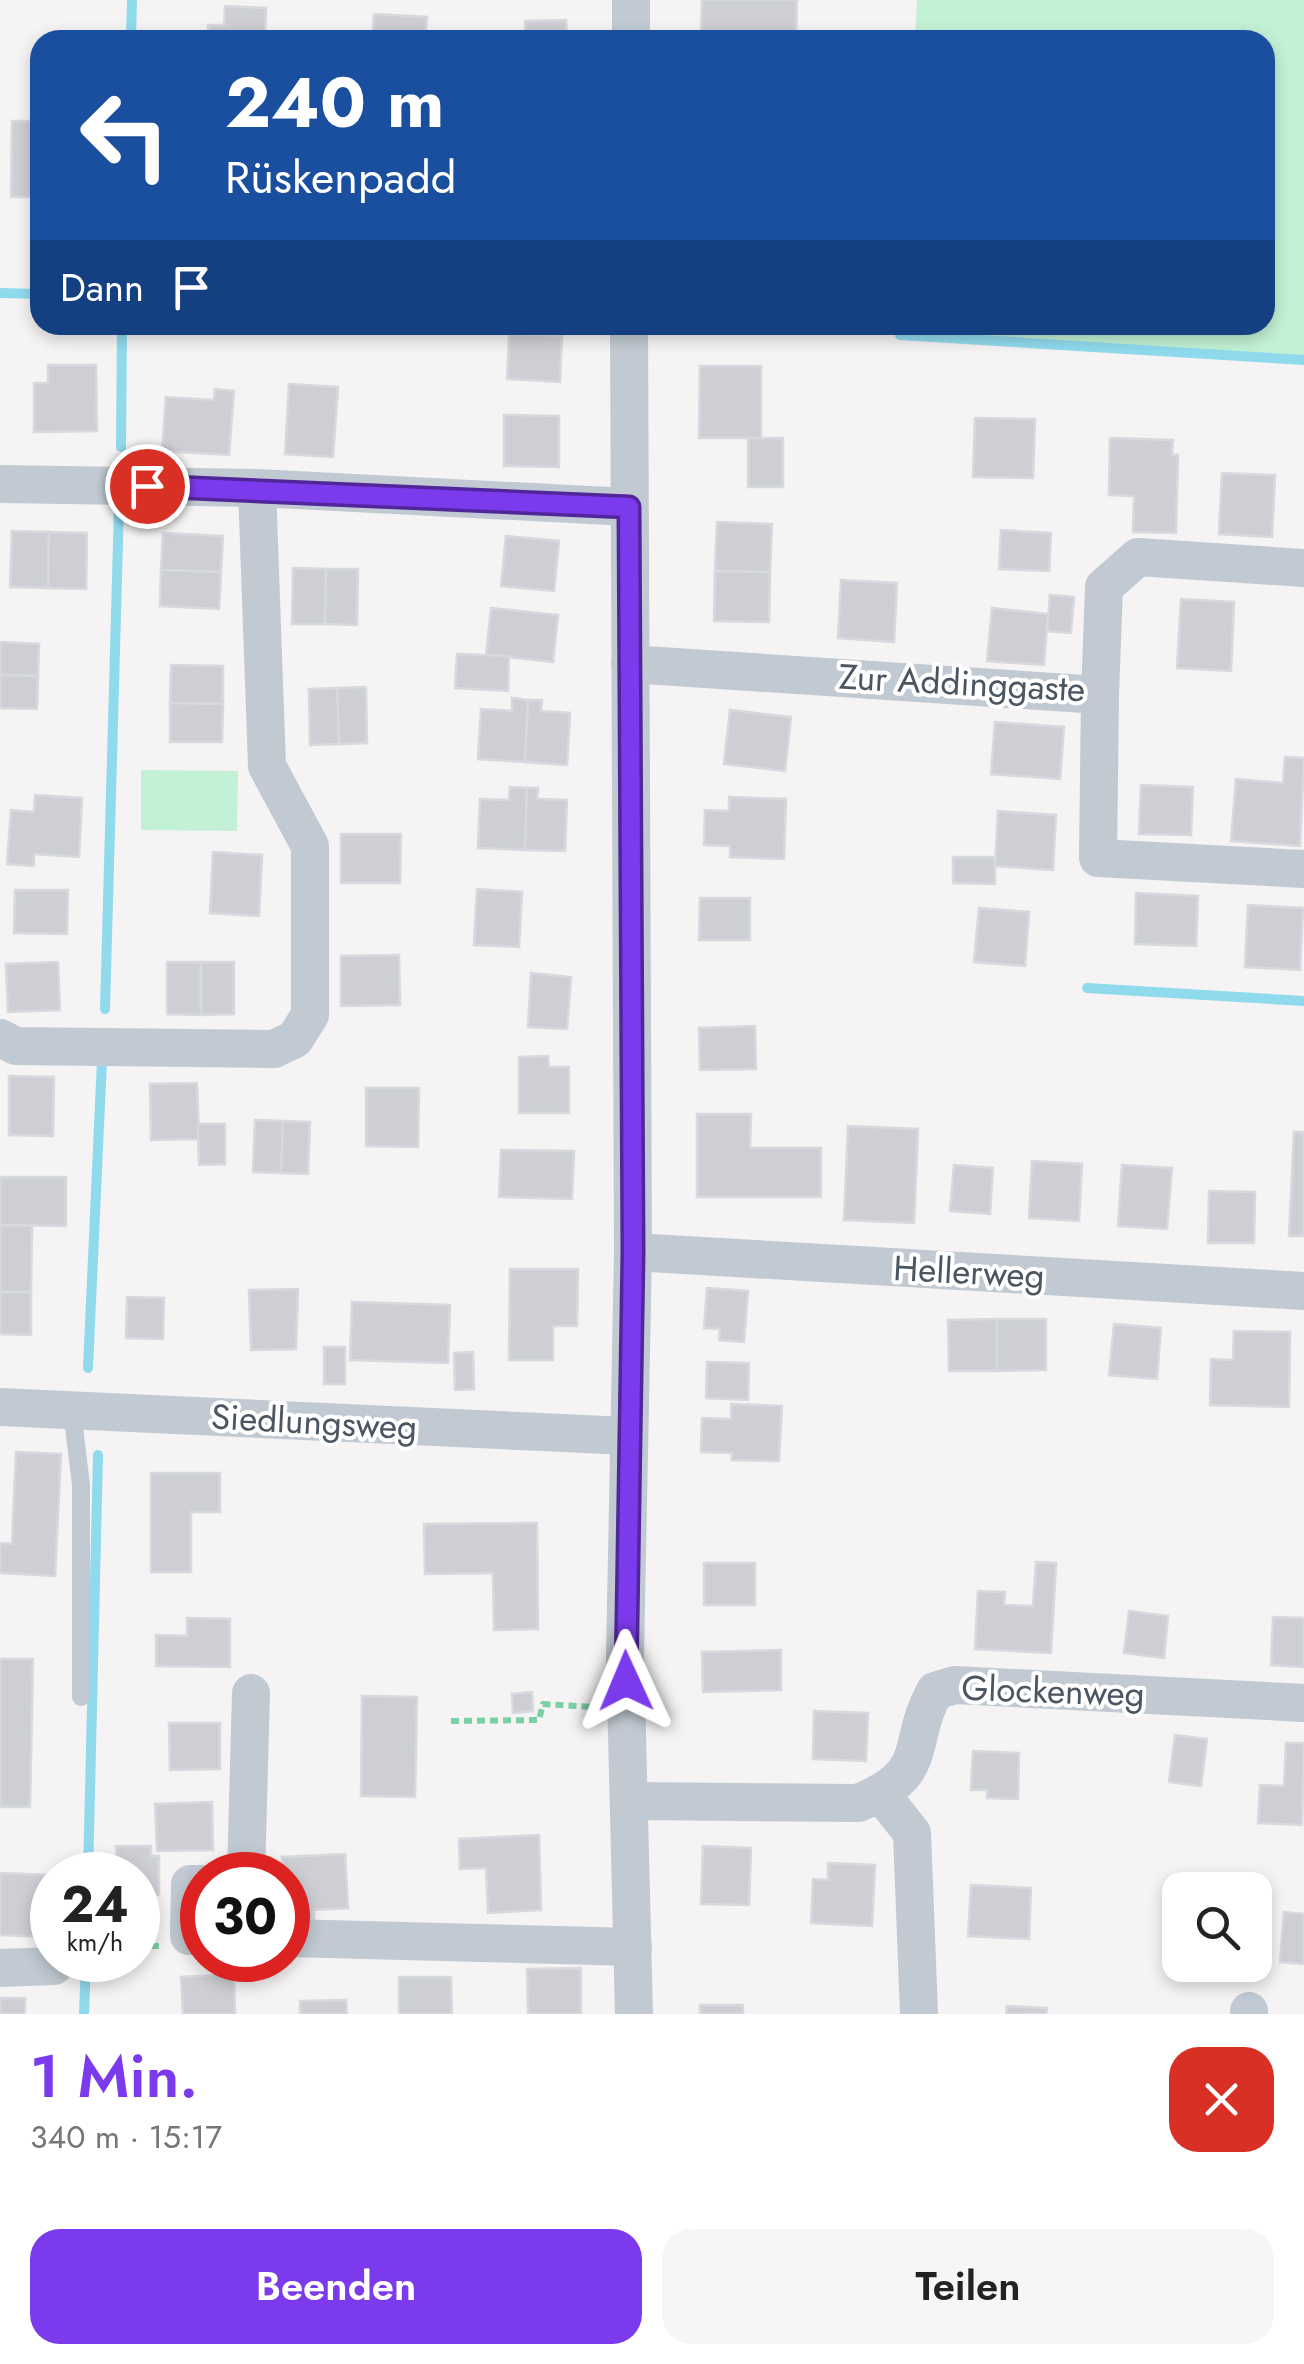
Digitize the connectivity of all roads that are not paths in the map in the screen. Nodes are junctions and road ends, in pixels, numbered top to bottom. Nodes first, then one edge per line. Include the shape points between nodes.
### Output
1 (631, 0) edge
2 (631, 30) edge
3 (629, 335) edge
4 (0, 484) edge
5 (257, 488) junction
6 (629, 507) junction
7 (1304, 568) edge
8 (630, 664) junction
9 (1100, 695) junction
10 (1304, 869) edge
11 (0, 1038) edge
12 (633, 1252) junction
13 (1304, 1291) edge
14 (0, 1407) edge
15 (72, 1411) junction
16 (628, 1436) junction
17 (252, 1693) dead end
18 (81, 1697) dead end
19 (1304, 1703) edge
20 (880, 1794) junction
21 (630, 1801) junction
22 (247, 1852) edge
23 (310, 1939) edge
24 (634, 1948) junction
25 (30, 1967) edge
26 (0, 1968) edge
27 (634, 2014) edge
28 (919, 2014) edge

1 - 2 street
3 - 6 street
4 - 5 street
5 - 6 street
5 - 11 street via 267,766 310,846 310,1015 295,1039 274,1049 16,1046
6 - 8 street
7 - 9 street, Zur Addinggaste via 1138,557 1104,587
8 - 9 street, Zur Addinggaste
8 - 12 street
9 - 10 street via 1098,858
12 - 13 street, Hellerweg
12 - 16 street
14 - 15 street, Siedlungsweg
15 - 16 street, Siedlungsweg
15 - 18 lane via 81,1485
16 - 21 street
17 - 22 street
19 - 20 street, Glockenweg via 955,1685 935,1691 918,1753
20 - 21 street via 858,1803
20 - 28 street via 912,1833
21 - 24 street
23 - 24 street
24 - 27 street
25 - 26 street

